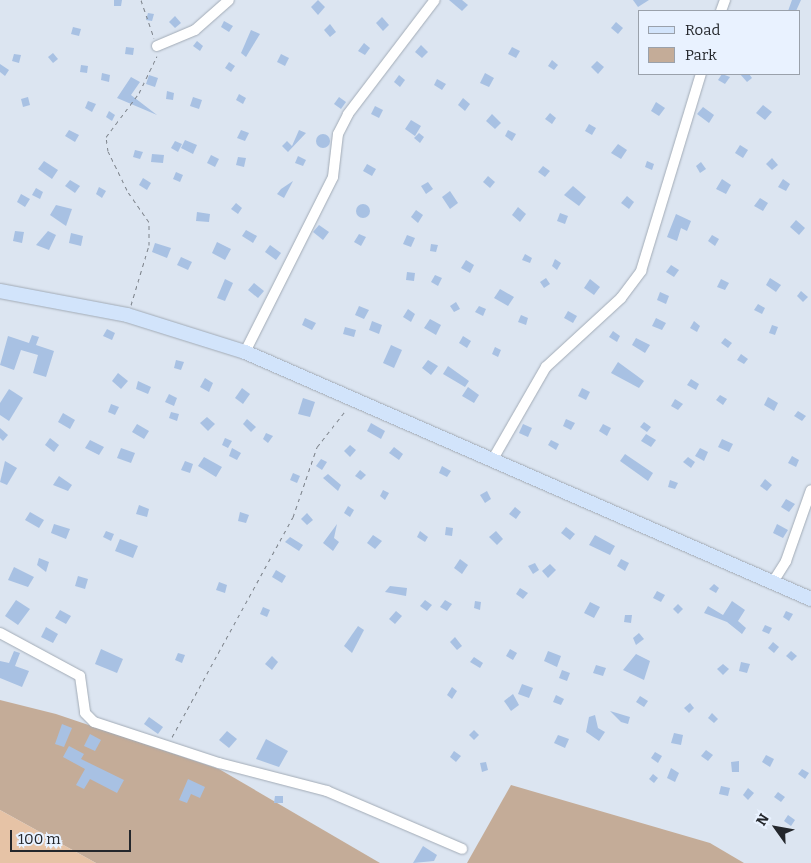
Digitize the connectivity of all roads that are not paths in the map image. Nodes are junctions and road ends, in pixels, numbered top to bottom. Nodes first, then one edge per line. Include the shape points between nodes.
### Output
1 (229, 0) edge
2 (435, 0) edge
3 (157, 46) road end
4 (701, 75) edge
5 (0, 291) edge
6 (245, 352) junction
7 (493, 459) junction
8 (811, 490) edge
9 (773, 582) junction
10 (811, 599) edge
11 (0, 634) edge
12 (462, 848) dead end

1 - 3 street via 195,30
2 - 6 street via 348,114 338,134 333,177
4 - 7 street via 641,271 621,298 546,367
5 - 6 main road via 127,315
6 - 7 main road
7 - 9 main road
8 - 9 street via 786,561
9 - 10 main road
11 - 12 street via 80,676 86,713 94,722 327,791

